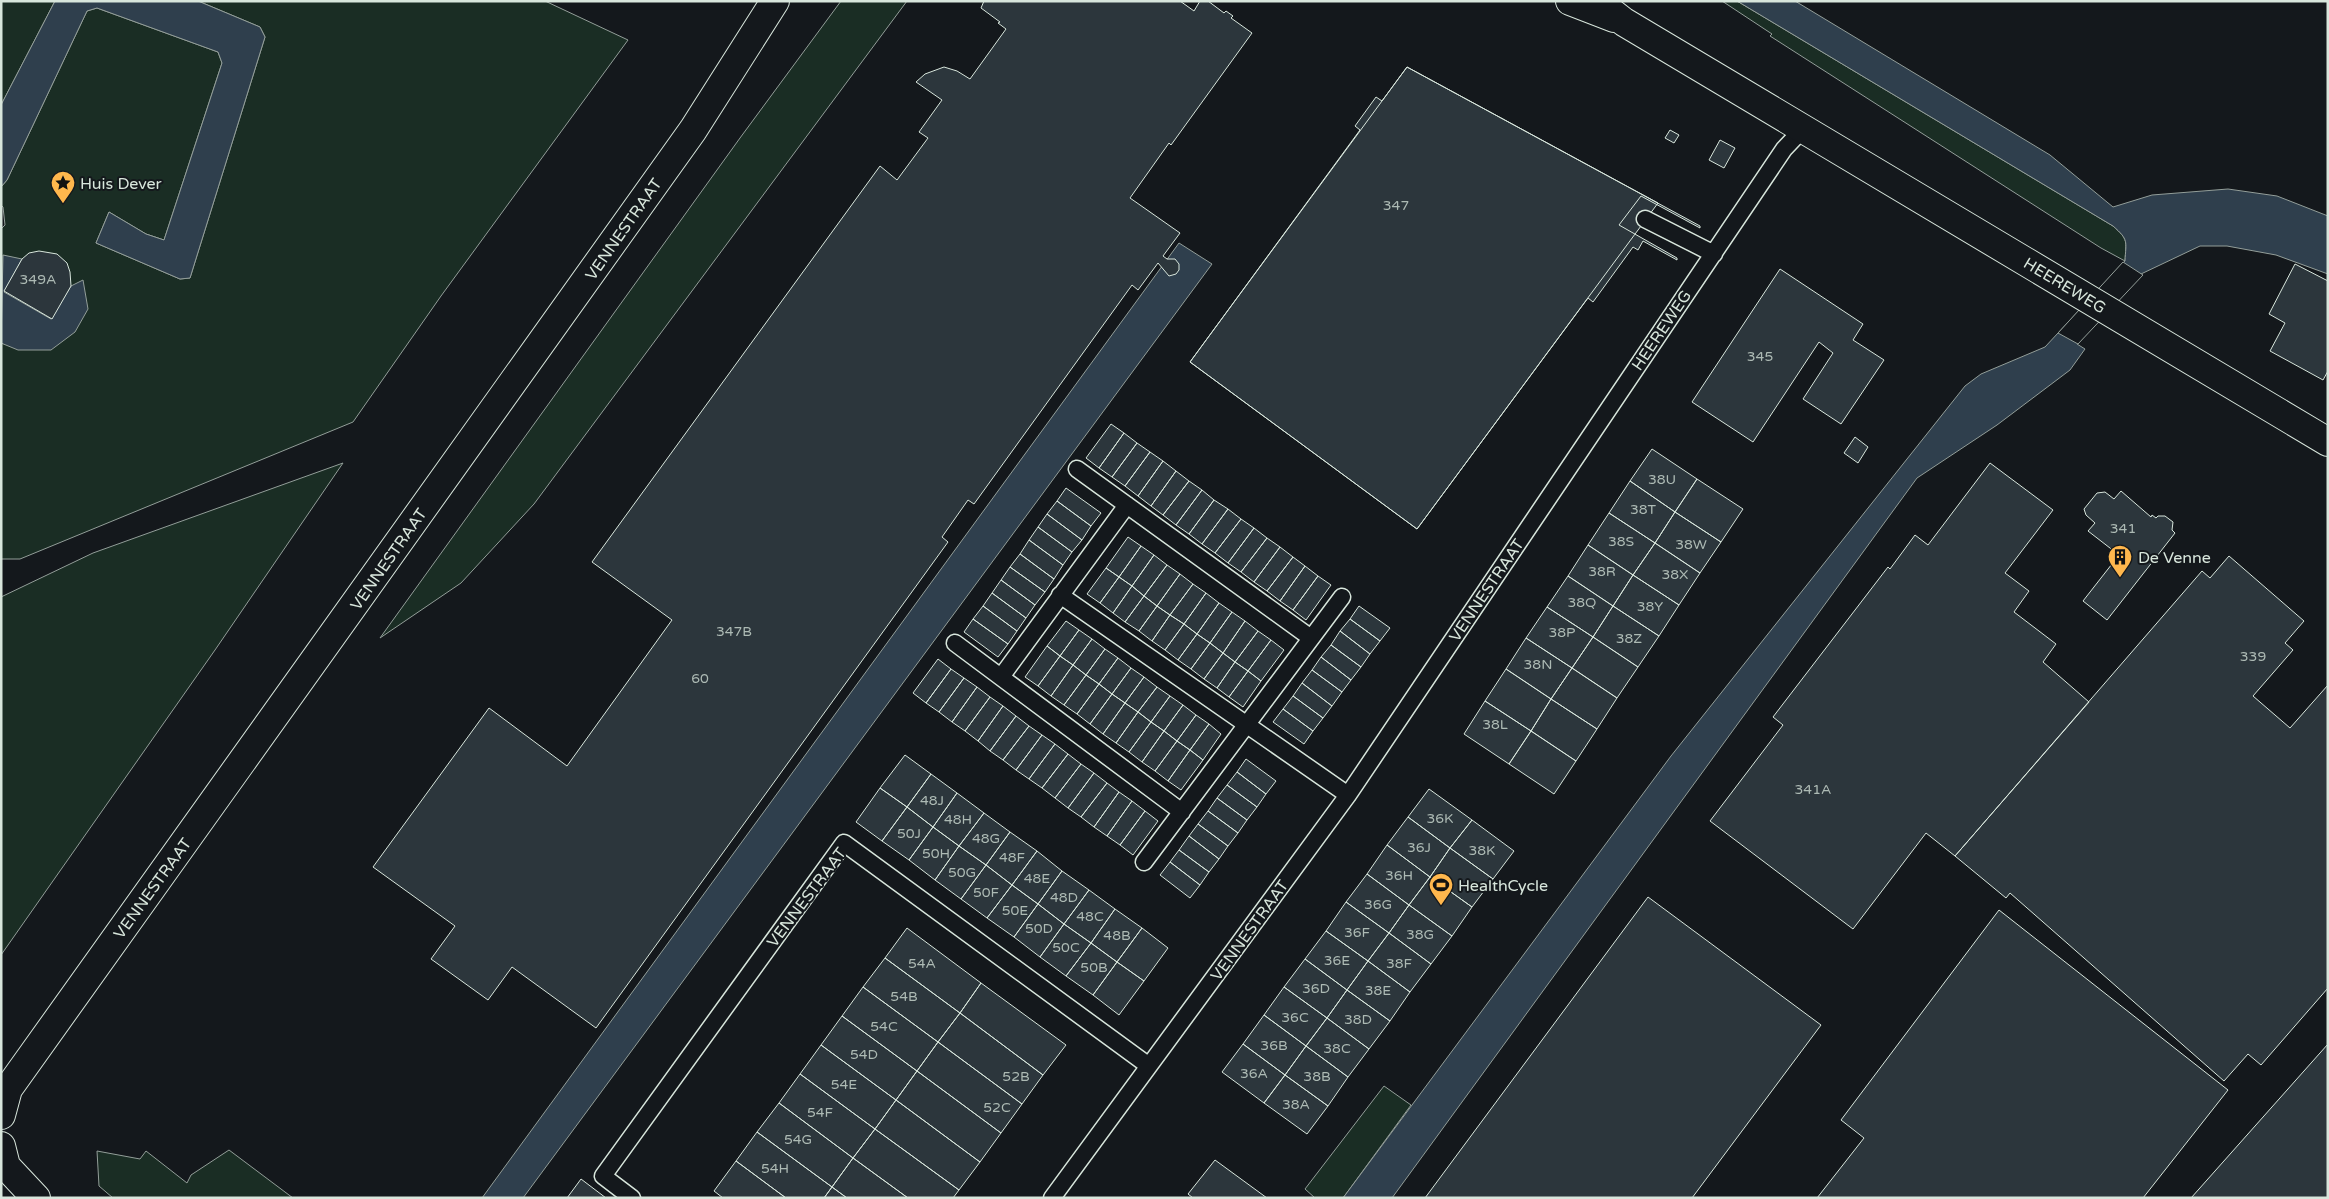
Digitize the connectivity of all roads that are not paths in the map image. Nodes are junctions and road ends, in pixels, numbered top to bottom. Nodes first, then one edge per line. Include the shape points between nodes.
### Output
1 (775, 1) edge
2 (1570, 1) edge
3 (1597, 1) edge
4 (1624, 22) junction
5 (1803, 129) junction
6 (1645, 219) dead end
7 (1714, 254) junction
8 (1624, 386) joint
9 (2328, 442) edge
10 (1077, 469) dead end
11 (1127, 505) junction
12 (1060, 595) junction
13 (1342, 597) dead end
14 (1311, 638) junction
15 (955, 643) dead end
16 (1001, 677) junction
17 (1247, 724) junction
18 (1348, 795) junction
19 (1182, 812) junction
20 (1144, 862) dead end
21 (1149, 1066) junction
22 (1, 1115) edge
23 (1, 1146) edge
24 (36, 1198) edge
25 (632, 1198) edge
26 (1052, 1198) edge

1 - 22 street, VENNESTRAAT via 693,130 8,1089
2 - 4 street, HEEREWEG
3 - 4 street, HEEREWEG
4 - 5 street, HEEREWEG
5 - 7 lane, HEEREWEG via 1784,149
5 - 9 street, HEEREWEG
6 - 7 lane
7 - 8 lane, HEEREWEG
8 - 18 lane, VENNESTRAAT
10 - 11 lane
11 - 12 lane
11 - 14 lane
12 - 16 lane
12 - 17 lane
13 - 14 lane
14 - 17 lane
15 - 16 lane
16 - 19 lane
17 - 18 lane
17 - 19 lane
18 - 21 lane, VENNESTRAAT
19 - 20 lane
21 - 25 lane, VENNESTRAAT via 844,843 603,1176
21 - 26 lane, VENNESTRAAT
23 - 24 street via 6,1166

